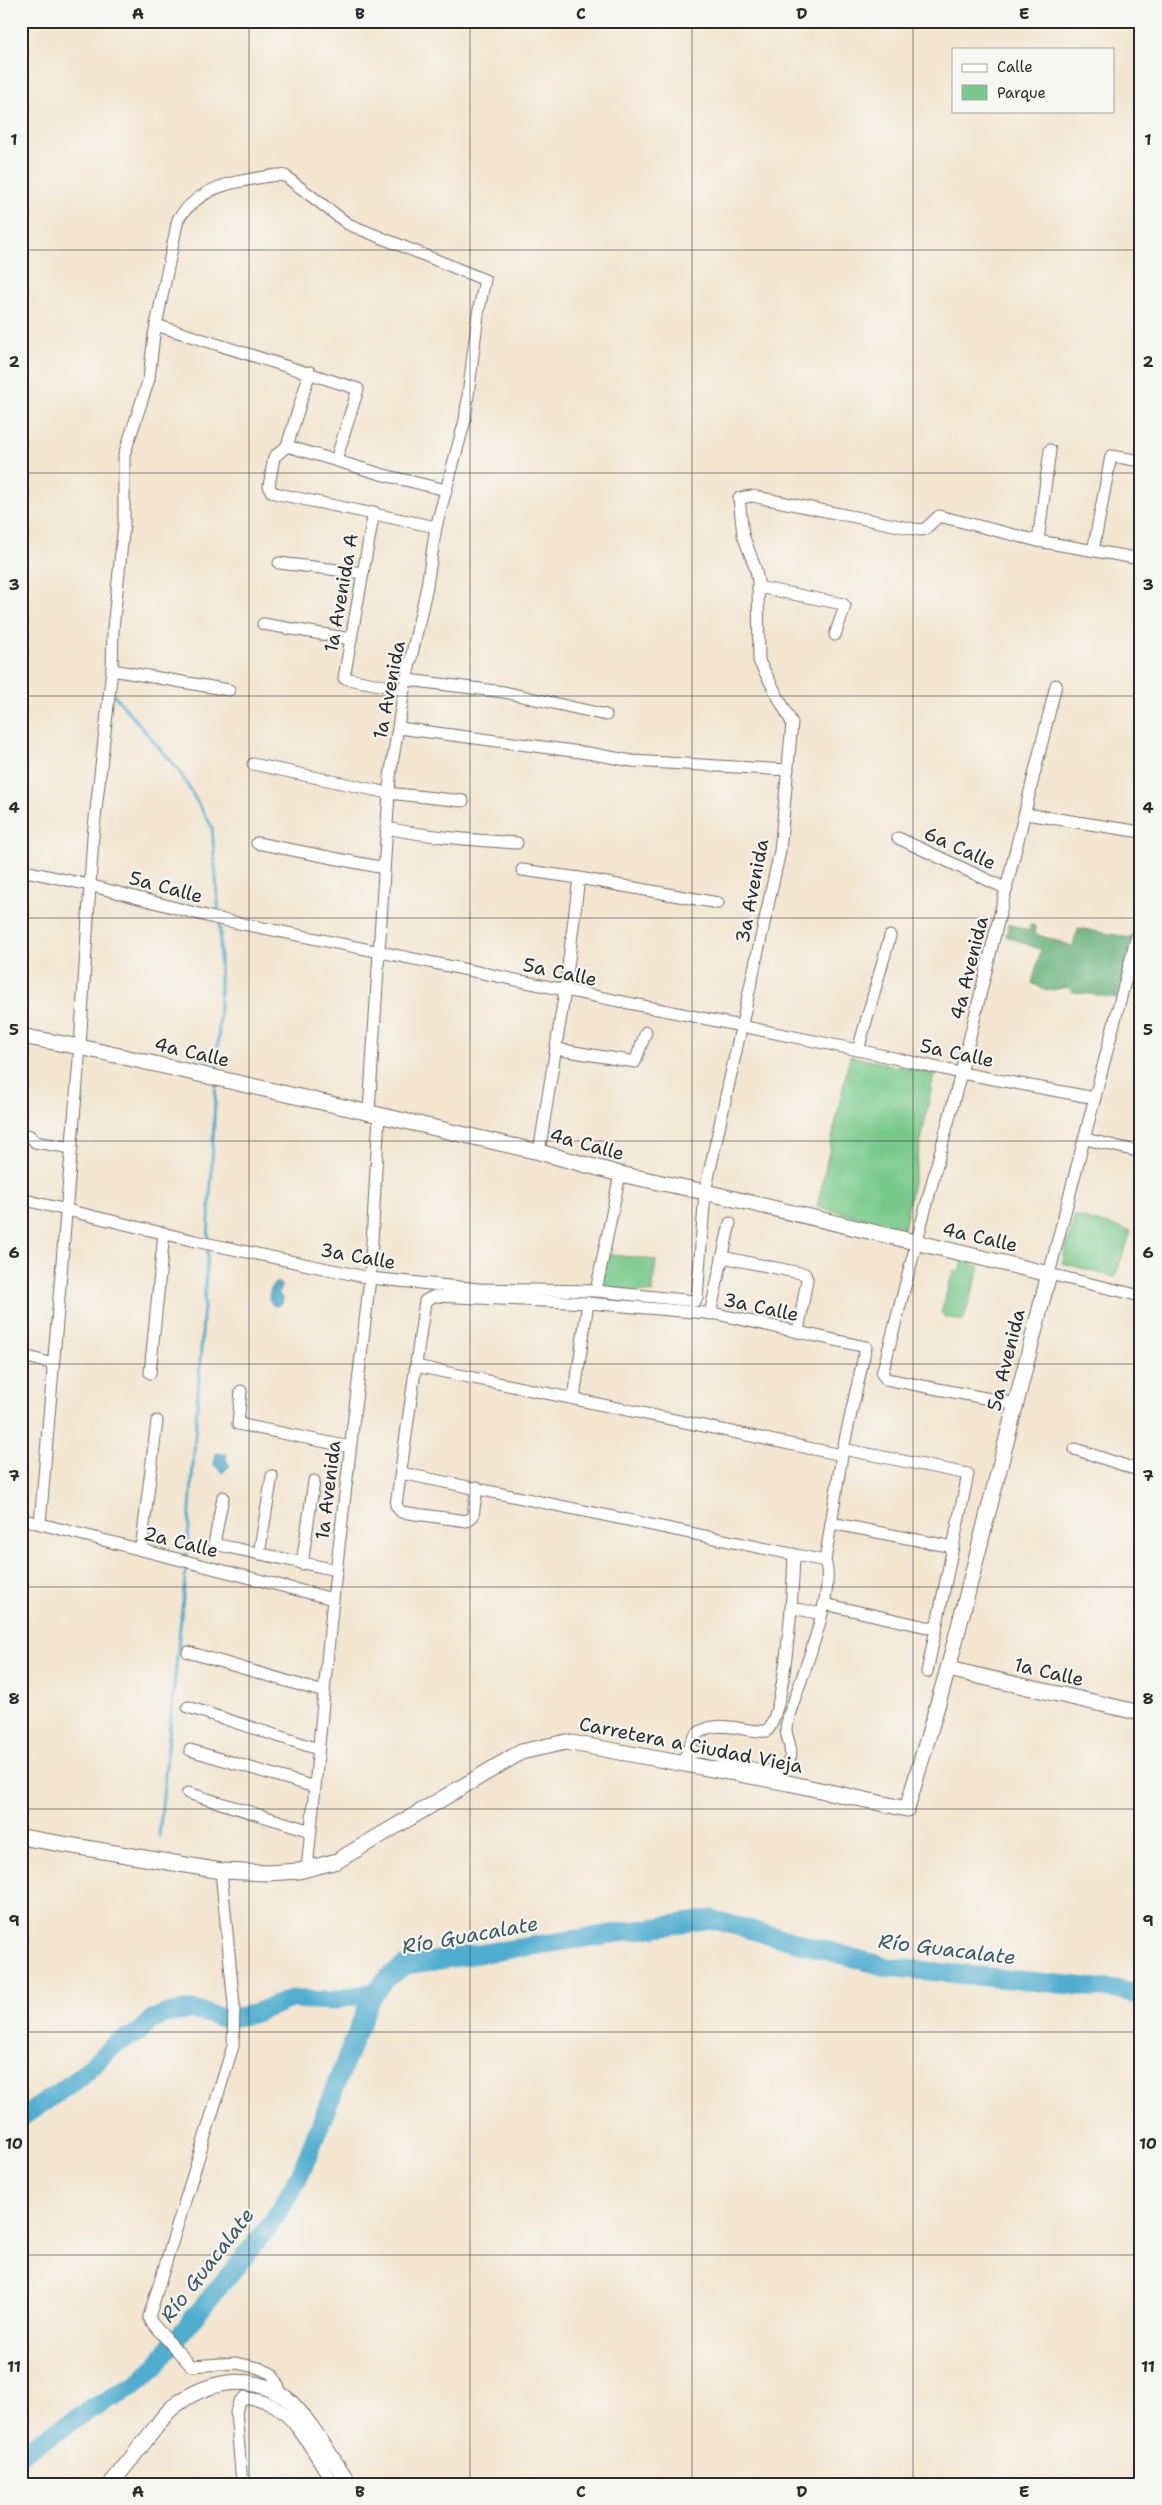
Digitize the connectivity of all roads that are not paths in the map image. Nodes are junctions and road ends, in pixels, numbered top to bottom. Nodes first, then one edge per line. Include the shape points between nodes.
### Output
1 (156, 325) junction
2 (310, 372) junction
3 (286, 446) junction
4 (1050, 450) dead end
5 (336, 460) junction
6 (1141, 461) edge
7 (446, 490) junction
8 (374, 512) junction
9 (436, 527) junction
10 (1038, 541) junction
11 (1093, 550) junction
12 (1141, 559) edge
13 (279, 563) dead end
14 (363, 573) junction
15 (758, 587) junction
16 (263, 624) dead end
17 (835, 635) dead end
18 (351, 639) junction
19 (112, 670) junction
20 (1056, 684) dead end
21 (407, 685) junction
22 (229, 690) dead end
23 (606, 715) dead end
24 (399, 728) junction
25 (253, 764) dead end
26 (788, 770) junction
27 (388, 793) junction
28 (463, 801) dead end
29 (1026, 814) junction
30 (386, 828) junction
31 (1141, 832) edge
32 (898, 838) dead end
33 (257, 843) dead end
34 (517, 843) dead end
35 (384, 868) junction
36 (21, 870) edge
37 (522, 870) dead end
38 (579, 878) junction
39 (89, 884) junction
40 (1007, 889) junction
41 (718, 903) dead end
42 (1141, 920) edge
43 (890, 936) dead end
44 (381, 952) junction
45 (565, 991) junction
46 (742, 1026) junction
47 (646, 1032) dead end
48 (21, 1036) edge
49 (80, 1047) junction
50 (556, 1049) junction
51 (858, 1050) junction
52 (961, 1073) junction
53 (1095, 1098) junction
54 (374, 1114) junction
55 (21, 1133) edge
56 (1085, 1139) junction
57 (72, 1148) junction
58 (539, 1152) junction
59 (1141, 1152) edge
60 (620, 1174) junction
61 (705, 1192) junction
62 (21, 1199) edge
63 (66, 1211) junction
64 (730, 1223) dead end
65 (164, 1233) junction
66 (916, 1242) junction
67 (722, 1257) junction
68 (1049, 1274) junction
69 (370, 1278) junction
70 (596, 1291) junction
71 (1141, 1296) edge
72 (695, 1300) joint
73 (588, 1303) junction
74 (710, 1314) junction
75 (798, 1332) junction
76 (21, 1355) edge
77 (53, 1364) junction
78 (416, 1366) junction
79 (150, 1373) dead end
80 (241, 1391) dead end
81 (574, 1398) junction
82 (1016, 1404) junction
83 (157, 1421) dead end
84 (350, 1447) junction
85 (1074, 1449) dead end
86 (843, 1452) junction
87 (1141, 1471) edge
88 (401, 1473) junction
89 (272, 1476) dead end
90 (314, 1481) dead end
91 (477, 1487) junction
92 (222, 1496) dead end
93 (21, 1519) edge
94 (831, 1523) junction
95 (40, 1524) junction
96 (953, 1547) junction
97 (141, 1550) junction
98 (259, 1554) junction
99 (794, 1554) junction
100 (824, 1561) junction
101 (302, 1564) junction
102 (336, 1570) junction
103 (333, 1600) junction
104 (793, 1608) junction
105 (823, 1609) junction
106 (936, 1629) junction
107 (188, 1652) dead end
108 (948, 1669) junction
109 (927, 1672) dead end
110 (324, 1692) junction
111 (188, 1707) dead end
112 (1141, 1714) edge
113 (318, 1748) junction
114 (190, 1750) dead end
115 (684, 1759) junction
116 (315, 1787) junction
117 (188, 1793) dead end
118 (907, 1809) joint
119 (311, 1831) junction
120 (21, 1838) edge
121 (303, 1870) junction
122 (221, 1871) junction
123 (283, 2396) junction
124 (326, 2461) junction
125 (339, 2481) edge
126 (111, 2484) edge
127 (242, 2484) edge

1 - 2 street
1 - 7 street, 1a Avenida via 181,215 216,187 278,174 348,224 485,280 466,420
1 - 19 street via 149,379 124,455 124,524
2 - 3 street
2 - 5 street via 359,390
3 - 5 street
3 - 8 street via 274,457 269,486 272,492 291,499
4 - 10 street
5 - 7 street
6 - 11 street via 1111,456
7 - 9 street, 1a Avenida
8 - 9 street
8 - 14 street, 1a Avenida A
9 - 21 street, 1a Avenida
10 - 11 street
10 - 15 street, 3a Avenida via 938,516 925,530 919,530 743,496 739,498 743,535 756,570
11 - 12 street
13 - 14 street
14 - 18 street, 1a Avenida A
15 - 17 street via 843,604
15 - 26 street, 3a Avenida via 759,661 792,722
16 - 18 street
18 - 21 street, 1a Avenida A via 346,680
19 - 22 street
19 - 39 street
20 - 29 street, 4a Avenida
21 - 23 street via 504,692
21 - 24 street, 1a Avenida
24 - 26 street via 632,761
24 - 27 street, 1a Avenida
25 - 27 street
26 - 46 street, 3a Avenida via 780,851
27 - 28 street
27 - 30 street, 1a Avenida
29 - 31 street
29 - 40 street, 4a Avenida
30 - 34 street via 463,841
30 - 35 street, 1a Avenida
32 - 40 street, 6a Calle
33 - 35 street
35 - 44 street, 1a Avenida
36 - 39 street, 5a Calle
37 - 38 street
38 - 41 street
38 - 45 street
39 - 44 street, 5a Calle via 220,919
39 - 49 street
40 - 52 street, 4a Avenida
42 - 53 street, 5a Avenida
43 - 51 street
44 - 45 street, 5a Calle
44 - 54 street, 1a Avenida
45 - 46 street, 5a Calle
45 - 50 street
46 - 51 street, 5a Calle
46 - 61 street, 3a Avenida
47 - 50 street via 635,1062
48 - 49 main road, 4a Calle
49 - 54 main road, 4a Calle
49 - 57 street
50 - 58 street
51 - 52 street, 5a Calle
52 - 53 street, 5a Calle
52 - 66 street, 4a Avenida
53 - 56 street, 5a Avenida
54 - 58 main road, 4a Calle
54 - 69 street, 1a Avenida
55 - 57 street via 35,1142
56 - 59 street
56 - 68 street, 5a Avenida
57 - 63 street
58 - 60 main road, 4a Calle
60 - 61 main road, 4a Calle
60 - 70 street
61 - 66 main road, 4a Calle
61 - 72 street, 3a Avenida
62 - 63 street, 3a Calle
63 - 65 street, 3a Calle
63 - 77 street
64 - 67 street
65 - 69 street, 3a Calle
65 - 79 street
66 - 68 main road, 4a Calle
66 - 82 street, 4a Avenida via 882,1374 886,1379
67 - 74 street
67 - 75 street via 805,1274 807,1279
68 - 71 street, 4a Calle
68 - 82 main road, 5a Avenida
69 - 70 street, 3a Calle via 479,1289
69 - 84 street, 1a Avenida
70 - 72 street, 3a Calle
73 - 74 street, 3a Calle
73 - 78 street, 3a Calle via 434,1296 425,1301
73 - 81 street
74 - 75 street, 3a Calle
75 - 86 street, 3a Calle via 866,1347
76 - 77 street
77 - 95 street
78 - 81 street
78 - 88 street
80 - 84 street via 238,1424
81 - 86 street
82 - 108 main road, 5a Avenida
83 - 97 street
84 - 102 street, 1a Avenida
85 - 87 street
86 - 94 street
86 - 96 street via 968,1474
88 - 91 street
88 - 91 street via 396,1505 401,1512 467,1521 474,1516
89 - 98 street
90 - 101 street
91 - 99 street
92 - 98 street via 214,1544
93 - 95 street, 2a Calle
94 - 96 street
94 - 100 street
95 - 97 street, 2a Calle
96 - 106 street
97 - 103 street, 2a Calle
98 - 101 street
99 - 100 street
99 - 104 street
100 - 105 street via 828,1570
101 - 102 street
102 - 103 street, 1a Avenida
103 - 110 street, 1a Avenida
104 - 105 street
104 - 115 street via 783,1676 772,1725 767,1732 729,1727 706,1728 696,1735
105 - 106 street
105 - 115 street via 789,1715 786,1729 791,1747 790,1760 771,1772 708,1753
106 - 109 street
107 - 110 street
108 - 112 main road, 1a Calle
108 - 118 main road, 5a Avenida
110 - 113 street, 1a Avenida
111 - 113 street
113 - 116 street, 1a Avenida
114 - 116 street
115 - 118 main road, Carretera a Ciudad Vieja
115 - 121 main road, Carretera a Ciudad Vieja via 566,1742 520,1752 337,1861
116 - 119 street, 1a Avenida
117 - 119 street
119 - 121 street, 1a Avenida
120 - 122 main road, Carretera a Ciudad Vieja
121 - 122 main road, Carretera a Ciudad Vieja via 268,1873
122 - 123 street via 234,2005 232,2046 149,2317 194,2368 236,2363 259,2368 272,2374
123 - 124 main road via 297,2409
123 - 126 main road via 239,2382 200,2389 172,2408
124 - 125 main road
124 - 127 street via 285,2415 269,2403 245,2397 239,2402 236,2412

